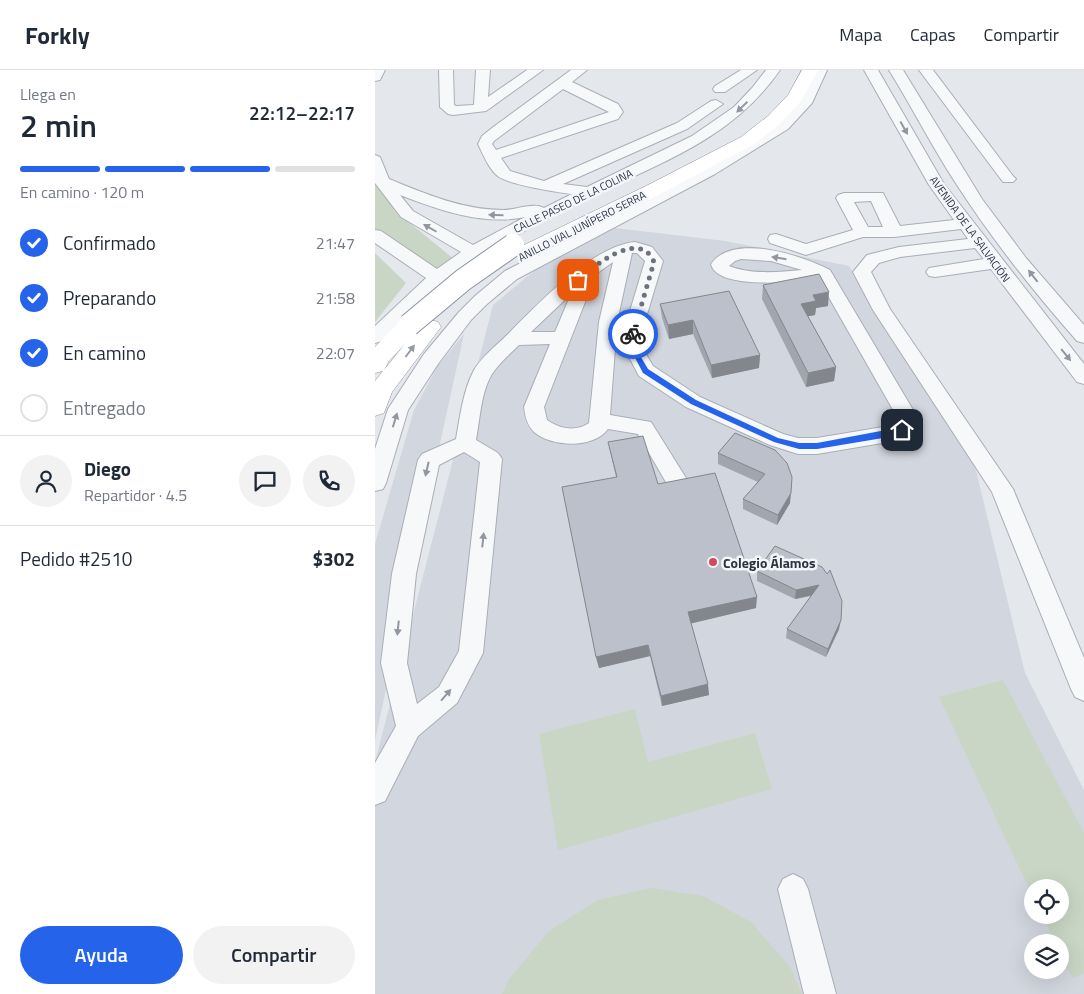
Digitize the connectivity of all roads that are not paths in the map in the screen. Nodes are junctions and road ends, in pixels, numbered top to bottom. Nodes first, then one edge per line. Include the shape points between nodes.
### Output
1 (378, 70) edge
2 (447, 70) edge
3 (483, 70) edge
4 (536, 70) edge
5 (580, 70) edge
6 (750, 70) edge
7 (773, 70) edge
8 (791, 70) edge
9 (810, 70) edge
10 (820, 70) edge
11 (926, 70) edge
12 (899, 75) edge
13 (875, 76) edge
14 (375, 77) edge
15 (562, 83) junction
16 (720, 89) dead end
17 (913, 98) junction
18 (888, 99) junction
19 (716, 104) dead end
20 (481, 108) junction
21 (492, 156) junction
22 (375, 160) edge
23 (955, 168) junction
24 (927, 170) junction
25 (1008, 179) dead end
26 (382, 182) junction
27 (963, 183) junction
28 (937, 185) junction
29 (546, 186) junction
30 (590, 192) junction
31 (561, 205) junction
32 (965, 224) junction
33 (862, 232) junction
34 (895, 232) junction
35 (375, 235) edge
36 (776, 239) dead end
37 (979, 243) junction
38 (480, 248) junction
39 (624, 250) junction
40 (519, 260) junction
41 (994, 263) junction
42 (590, 270) junction
43 (935, 272) dead end
44 (824, 274) junction
45 (430, 282) junction
46 (1050, 299) junction
47 (1026, 304) junction
48 (476, 305) junction
49 (420, 326) junction
50 (1080, 332) edge
51 (1048, 333) junction
52 (375, 337) edge
53 (562, 338) junction
54 (515, 339) junction
55 (375, 365) edge
56 (1084, 377) edge
57 (375, 407) edge
58 (600, 421) junction
59 (465, 443) junction
60 (675, 478) dead end
61 (375, 483) edge
62 (1084, 689) edge
63 (409, 726) junction
64 (375, 791) edge
65 (793, 889) dead end
66 (820, 994) edge

1 - 14 street
2 - 20 street via 447,107 453,111
3 - 20 street
4 - 20 street
5 - 15 street
6 - 16 street
7 -> 30 street, CALLE PASEO DE LA COLINA via 760,91 738,112 704,136
8 - 40 highway, ANILLO VIAL JUNÍPERO SERRA via 773,100 756,115 702,151
9 - 40 highway, ANILLO VIAL JUNÍPERO SERRA via 795,97 774,120 747,141
10 - 40 street via 805,103 783,126 748,149 710,171
11 - 25 street
12 - 13 street
12 - 17 street, AVENIDA DE LA SALVACIÓN
13 - 18 street, AVENIDA DE LA SALVACIÓN
15 - 21 street via 487,139 485,144
15 - 21 street via 616,112 613,116
17 - 18 street
17 - 23 street, AVENIDA DE LA SALVACIÓN
18 -> 24 street, AVENIDA DE LA SALVACIÓN
19 - 29 street via 682,126
21 - 29 street via 505,174
22 - 26 street
23 - 24 street
23 - 27 street, AVENIDA DE LA SALVACIÓN
24 - 28 street, AVENIDA DE LA SALVACIÓN
31 -> 26 street via 509,215 482,214 438,204
38 -> 26 street via 407,214
27 - 28 street
46 -> 27 street, AVENIDA DE LA SALVACIÓN
28 - 32 street, AVENIDA DE LA SALVACIÓN
29 - 30 street
30 - 31 street, CALLE PASEO DE LA COLINA
31 - 38 street, CALLE PASEO DE LA COLINA
32 - 34 street
32 - 37 street, AVENIDA DE LA SALVACIÓN
33 - 34 street
33 - 34 street via 844,198 877,196
33 - 36 street via 806,250
35 - 45 street
37 - 41 street, AVENIDA DE LA SALVACIÓN
37 - 62 street via 899,252 873,259 862,272 882,310 1002,489
38 - 40 street
38 - 45 street, CALLE PASEO DE LA COLINA
39 - 42 street
39 - 44 street via 644,249 654,262 633,331 635,352 646,371 693,402 777,440 799,446 817,446 902,430 908,426 906,415
39 - 58 street via 608,322
40 - 48 street
40 - 49 highway, ANILLO VIAL JUNÍPERO SERRA
41 - 43 street
41 - 47 street, AVENIDA DE LA SALVACIÓN
42 - 53 street
42 - 54 street
44 -> 44 street via 797,261 754,254 733,255 720,264 721,270 742,277
45 - 48 street via 450,297
45 - 52 street, CALLE PASEO DE LA COLINA
46 - 47 street
46 - 50 street, AVENIDA DE LA SALVACIÓN
47 - 51 street, AVENIDA DE LA SALVACIÓN
61 -> 48 street via 398,409 431,359
49 - 55 highway, ANILLO VIAL JUNÍPERO SERRA via 379,357
57 -> 49 highway, ANILLO VIAL JUNÍPERO SERRA via 381,390
50 - 51 street
51 -> 56 street, AVENIDA DE LA SALVACIÓN
53 - 54 street
53 - 58 street via 533,416 537,423 552,433 579,436 595,431
54 - 59 street via 483,372
58 - 60 street via 644,427
59 -> 63 street via 429,460 404,574 394,663
63 -> 59 street via 448,695 471,654 491,459
63 - 64 street
65 - 66 street

